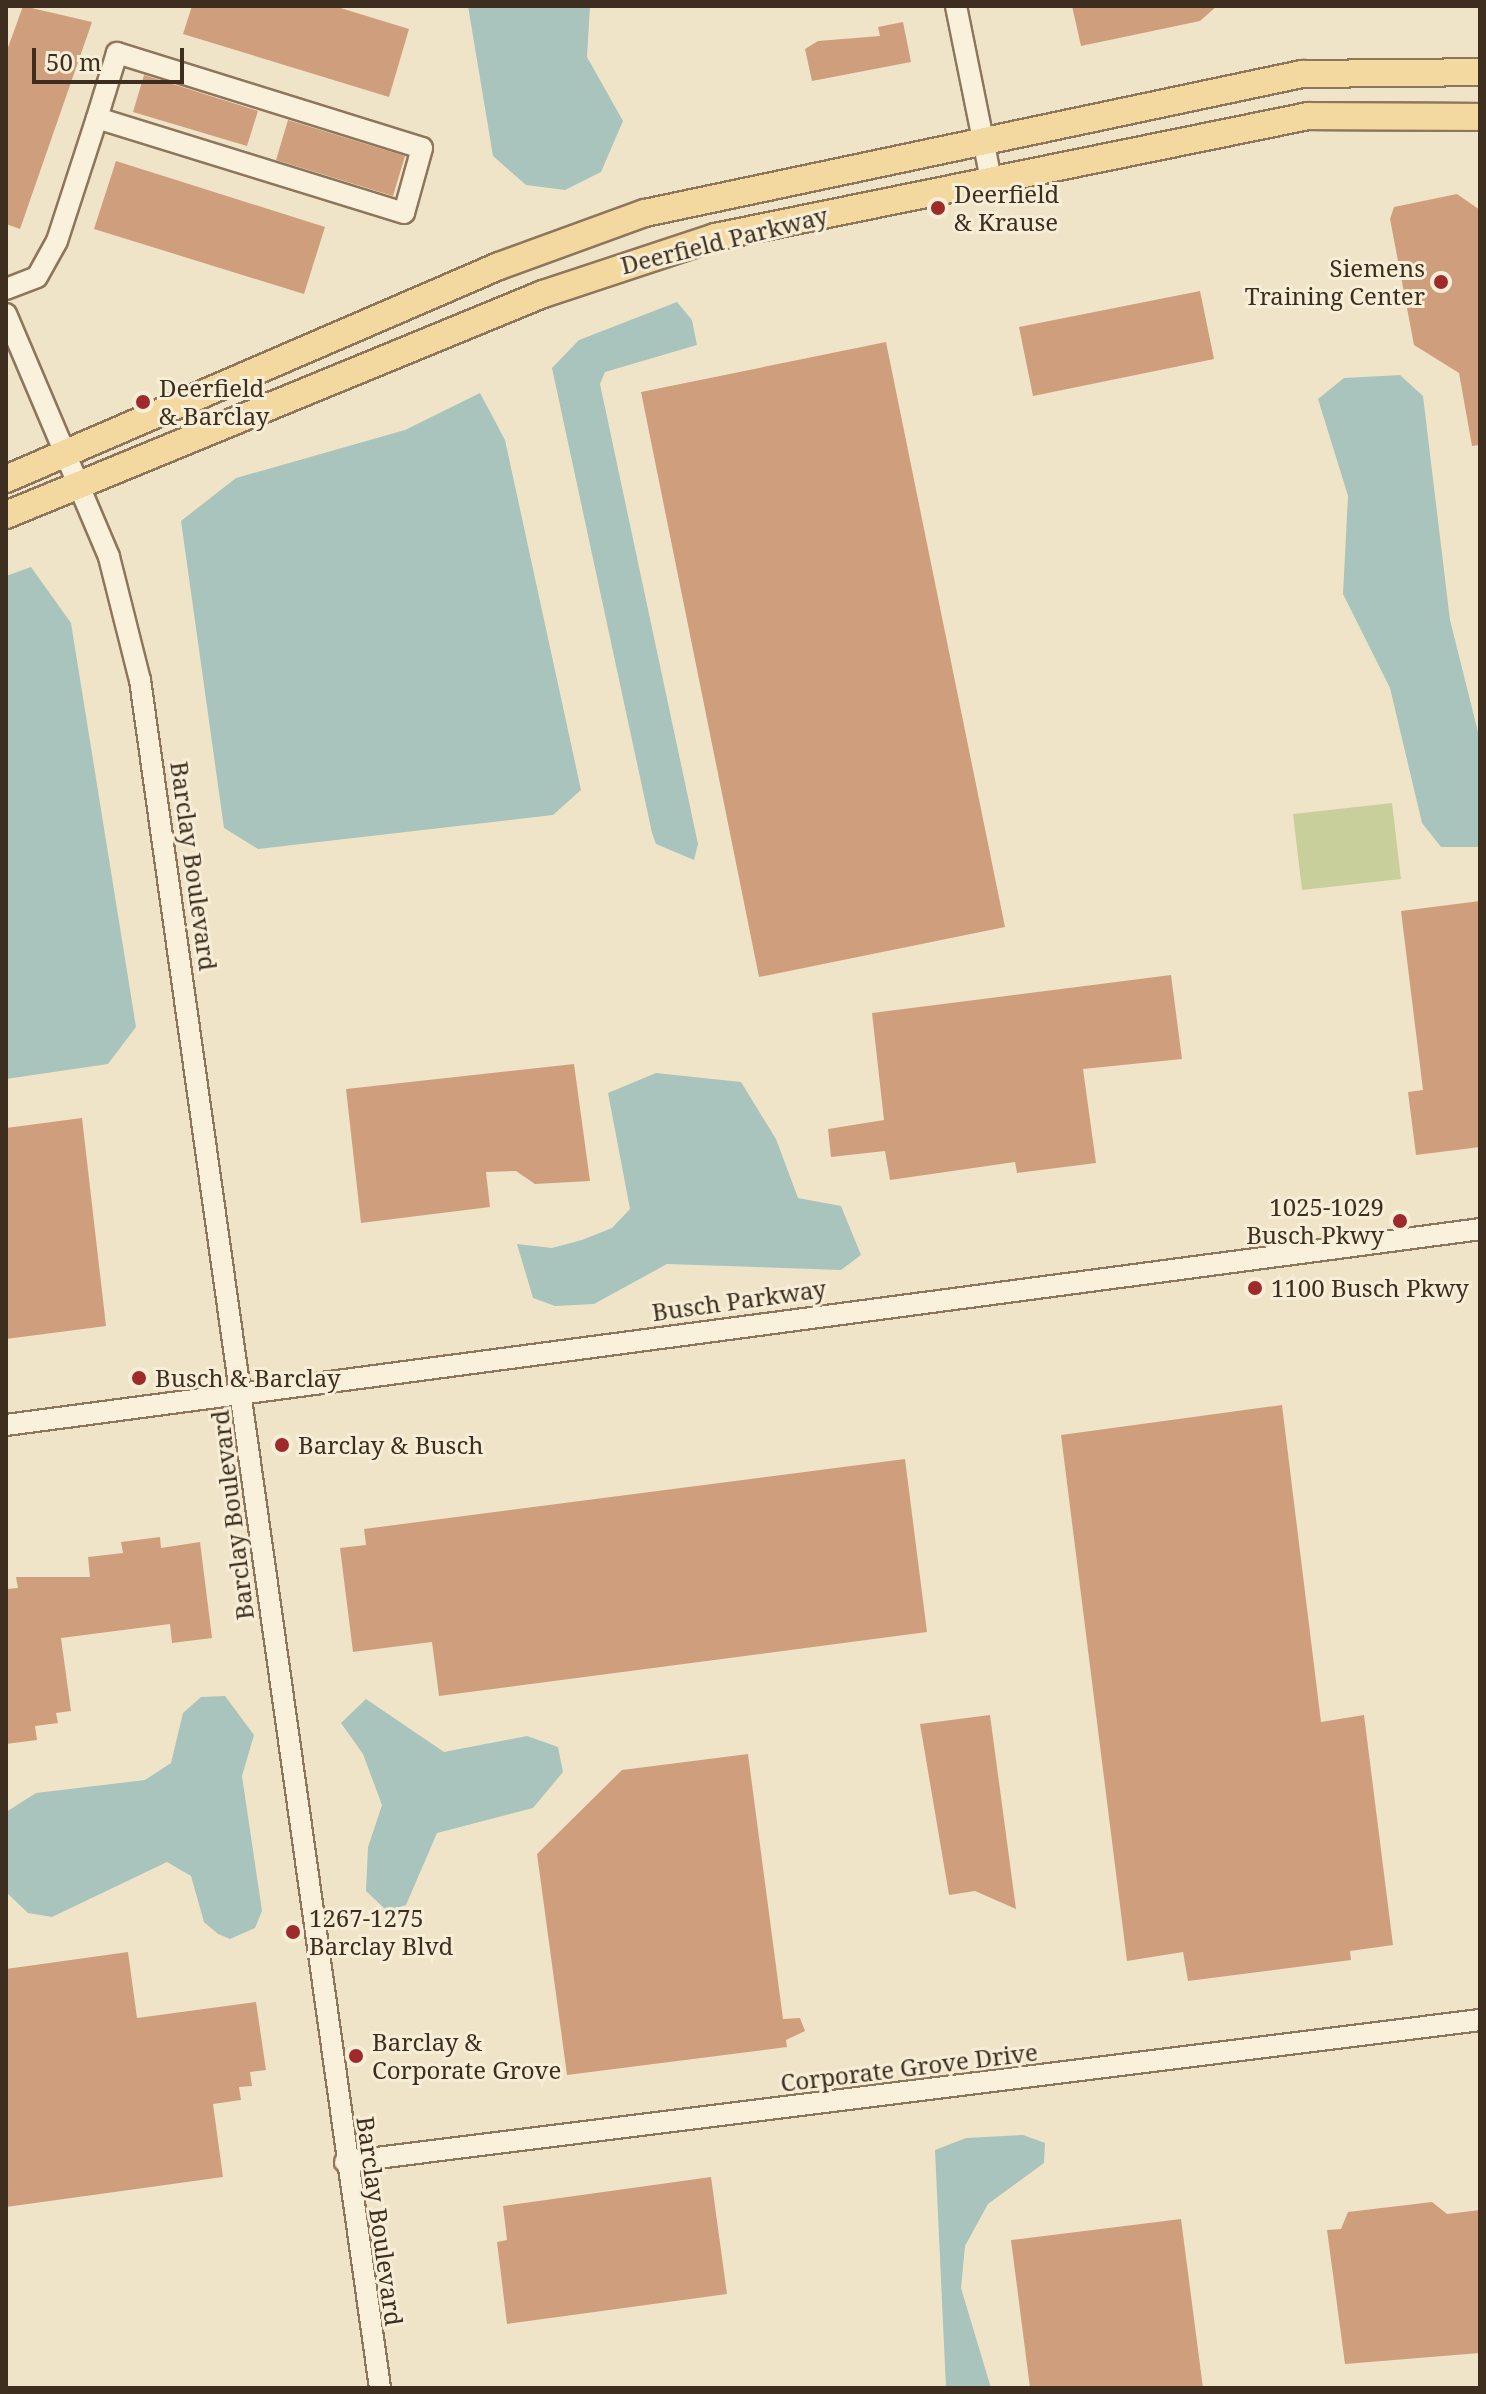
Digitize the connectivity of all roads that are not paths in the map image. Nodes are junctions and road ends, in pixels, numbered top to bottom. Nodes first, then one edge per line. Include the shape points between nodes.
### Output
1 (956, 6) edge
2 (1480, 72) edge
3 (1480, 117) edge
4 (97, 118) junction
5 (984, 139) junction
6 (991, 180) junction
7 (6, 289) edge
8 (6, 314) edge
9 (64, 457) junction
10 (6, 479) edge
11 (79, 488) junction
12 (6, 515) edge
13 (1480, 1229) edge
14 (244, 1392) junction
15 (6, 1425) edge
16 (1480, 2020) edge
17 (345, 2162) junction
18 (380, 2388) edge

1 - 5 street
2 - 5 main road, Deerfield Parkway via 1302,74
3 - 6 main road, Deerfield Parkway via 1308,116
4 - 4 street via 117,53 422,148 404,213
4 - 7 street via 57,241 37,277
5 - 6 street
5 - 9 main road, Deerfield Parkway via 703,198 578,235
6 - 11 main road, Deerfield Parkway via 715,237 617,265
8 - 9 street
9 - 10 main road, Deerfield Parkway
9 - 11 street, Barclay Boulevard
11 - 12 main road, Deerfield Parkway
11 - 14 street, Barclay Boulevard via 109,557 140,680
13 - 14 street, Busch Parkway
14 - 15 street, Busch Parkway
14 - 17 street, Barclay Boulevard
16 - 17 street, Corporate Grove Drive
17 - 18 street, Barclay Boulevard

